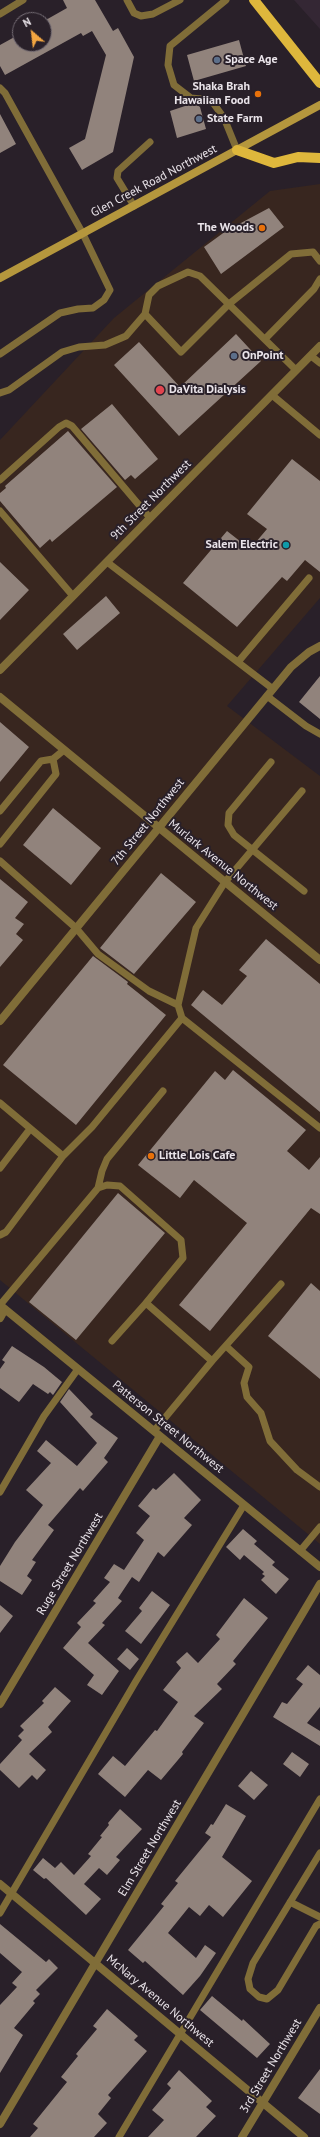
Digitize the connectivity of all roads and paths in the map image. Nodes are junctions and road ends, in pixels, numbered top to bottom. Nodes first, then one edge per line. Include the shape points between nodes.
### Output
1 (23, 0) edge
2 (127, 0) edge
3 (180, 0) edge
4 (226, 0) edge
5 (254, 0) edge
6 (0, 14) edge
7 (320, 83) edge
8 (0, 88) edge
9 (320, 105) edge
10 (150, 142) dead end
11 (238, 150) junction
12 (320, 158) edge
13 (134, 206) junction
14 (83, 234) junction
15 (320, 261) edge
16 (0, 278) edge
17 (320, 279) edge
18 (229, 304) junction
19 (145, 314) junction
20 (265, 339) junction
21 (320, 346) edge
22 (0, 354) edge
23 (311, 356) junction
24 (320, 363) edge
25 (296, 370) junction
26 (0, 393) edge
27 (272, 395) junction
28 (320, 435) edge
29 (0, 480) edge
30 (0, 511) edge
31 (150, 518) junction
32 (107, 562) junction
33 (309, 578) dead end
34 (73, 596) junction
35 (320, 646) edge
36 (238, 662) junction
37 (0, 670) edge
38 (273, 689) junction
39 (267, 696) junction
40 (0, 697) edge
41 (320, 734) edge
42 (64, 750) junction
43 (54, 759) junction
44 (271, 762) dead end
45 (302, 791) dead end
46 (0, 811) edge
47 (158, 828) junction
48 (0, 844) edge
49 (252, 851) junction
50 (0, 861) edge
51 (225, 882) junction
52 (304, 891) dead end
53 (76, 928) junction
54 (320, 960) edge
55 (178, 1005) junction
56 (182, 1018) junction
57 (0, 1021) edge
58 (163, 1091) dead end
59 (0, 1103) edge
60 (320, 1128) edge
61 (30, 1129) junction
62 (63, 1156) junction
63 (0, 1168) edge
64 (98, 1188) junction
65 (0, 1235) edge
66 (280, 1284) dead end
67 (146, 1303) junction
68 (2, 1306) edge
69 (0, 1318) edge
70 (112, 1342) dead end
71 (226, 1346) junction
72 (212, 1361) junction
73 (78, 1368) junction
74 (157, 1433) junction
75 (320, 1487) edge
76 (0, 1492) edge
77 (244, 1505) junction
78 (320, 1527) edge
79 (300, 1551) junction
80 (320, 1567) edge
81 (320, 1584) edge
82 (0, 1704) edge
83 (320, 1799) edge
84 (320, 1853) edge
85 (0, 1884) edge
86 (11, 1894) junction
87 (290, 1902) junction
88 (0, 1913) edge
89 (320, 1917) edge
90 (320, 1924) edge
91 (96, 1964) junction
92 (320, 2008) edge
93 (180, 2034) junction
94 (263, 2103) junction
95 (0, 2124) edge
96 (118, 2137) edge
97 (242, 2137) edge
98 (304, 2137) edge

1 - 6 lane
2 - 3 lane via 134,13 141,16 152,14
4 - 11 lane via 170,46 168,65 174,85 191,98 211,100 224,118
5 - 7 main road
8 - 14 lane
9 - 11 main road, Glen Creek Road Northwest
10 - 13 lane via 118,171 117,178
11 - 12 main road via 274,163 298,157
11 - 13 main road, Glen Creek Road Northwest
13 - 14 main road, Glen Creek Road Northwest
14 - 16 main road, Glen Creek Road Northwest
14 - 22 lane via 110,290 104,300 93,308 60,313
15 - 18 lane via 313,252 292,254
17 - 20 lane via 314,289
18 - 19 lane via 200,276 188,272 158,286 149,295
18 - 19 lane via 181,352
18 - 20 lane
19 - 26 lane via 126,336 105,345 79,347 62,352 9,390
20 - 25 lane
21 - 23 street, 9th Street Northwest
23 - 24 lane
23 - 25 street, 9th Street Northwest
25 - 27 street, 9th Street Northwest
27 - 28 lane
27 - 31 street, 9th Street Northwest
29 - 31 lane via 66,423 72,426
30 - 34 lane
31 - 32 street, 9th Street Northwest
32 - 34 street, 9th Street Northwest
32 - 36 lane
33 - 36 lane
34 - 37 street, 9th Street Northwest
35 - 38 street, 7th Street Northwest via 291,668
36 - 38 lane
38 - 39 street, 7th Street Northwest
39 - 41 lane
39 - 47 street, 7th Street Northwest
40 - 42 street, Murlark Avenue Northwest
42 - 43 lane
42 - 47 street, Murlark Avenue Northwest
43 - 46 lane via 41,761
43 - 48 lane via 56,774
44 - 49 lane via 229,813 228,825 234,835
45 - 49 lane
47 - 51 street, Murlark Avenue Northwest
47 - 53 street, 7th Street Northwest
49 - 51 lane
49 - 52 lane
50 - 53 lane
51 - 54 street, Murlark Avenue Northwest
51 - 55 lane via 196,928
53 - 55 lane via 98,954 149,991
53 - 57 street, 7th Street Northwest
55 - 56 lane
56 - 60 lane
56 - 62 lane via 92,1127
58 - 64 lane via 107,1159
59 - 61 lane
61 - 62 lane
61 - 63 lane
62 - 65 lane via 6,1232
64 - 67 lane via 107,1185 120,1186 181,1240 183,1258
64 - 68 lane
66 - 71 lane
67 - 70 lane
67 - 72 lane
68 - 69 street
68 - 73 street, Patterson Street Northwest
71 - 72 lane
71 - 75 lane via 249,1367 244,1384 247,1397 261,1413 270,1441 297,1470
72 - 74 lane
73 - 74 street, Patterson Street Northwest
73 - 76 lane via 44,1416
74 - 77 street, Patterson Street Northwest
74 - 82 street, Ruge Street Northwest
77 - 79 street, Patterson Street Northwest
77 - 86 lane via 136,1681
78 - 79 lane
79 - 80 street, Patterson Street Northwest
81 - 91 street, Elm Street Northwest
83 - 93 lane
84 - 87 lane
85 - 86 street, McNary Avenue Northwest
86 - 88 lane
86 - 91 street, McNary Avenue Northwest
87 - 89 lane
87 - 90 lane via 253,1963 248,1979 250,1989 259,1997 267,2000 278,1990 316,1926
91 - 93 street, McNary Avenue Northwest
91 - 95 street, Elm Street Northwest
92 - 94 street, 3rd Street Northwest
93 - 94 street, McNary Avenue Northwest
93 - 96 lane
94 - 97 street, 3rd Street Northwest
94 - 98 street, McNary Avenue Northwest

